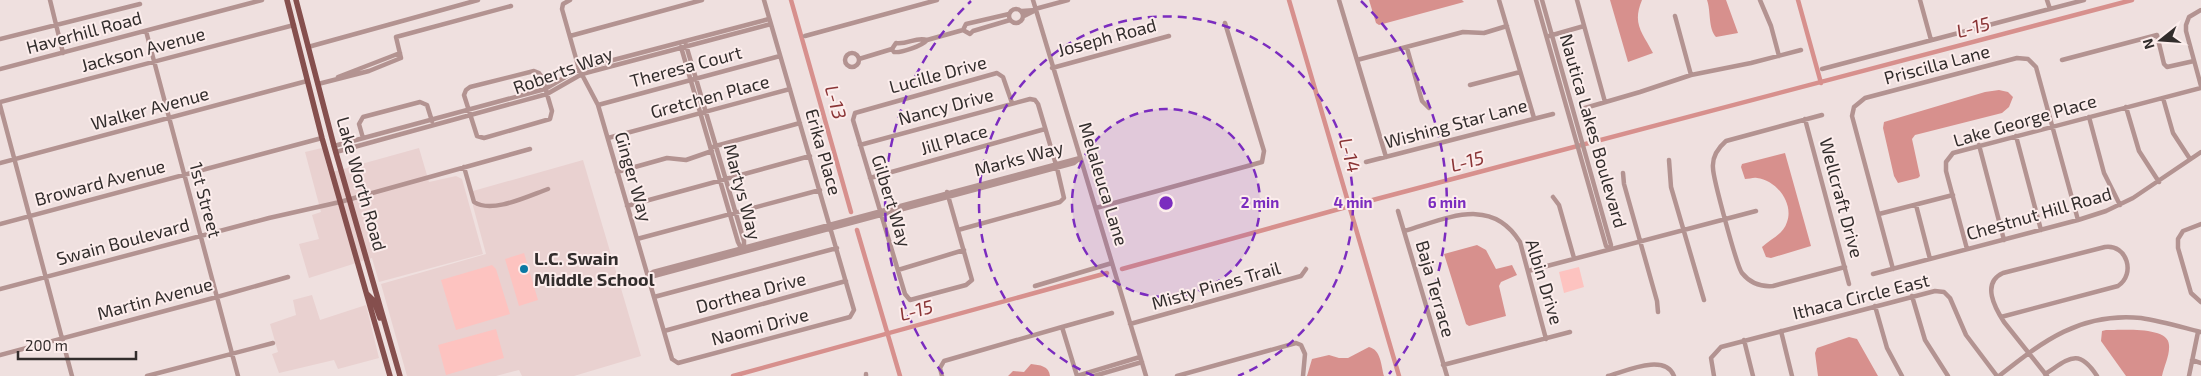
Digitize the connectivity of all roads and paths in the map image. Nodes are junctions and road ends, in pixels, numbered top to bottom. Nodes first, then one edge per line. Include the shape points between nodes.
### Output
1 (50, 0) edge
2 (262, 0) edge
3 (287, 0) edge
4 (296, 0) edge
5 (478, 0) edge
6 (570, 0) edge
7 (702, 0) edge
8 (764, 0) edge
9 (937, 0) edge
10 (1033, 0) edge
11 (1068, 0) edge
12 (1339, 0) edge
13 (1499, 0) edge
14 (1536, 0) edge
15 (1542, 0) edge
16 (1577, 0) edge
17 (1760, 0) edge
18 (1920, 0) edge
19 (2047, 0) edge
20 (2084, 0) edge
21 (140, 4) dead end
22 (511, 6) dead end
23 (1036, 9) junction
24 (2050, 9) junction
25 (2201, 10) edge
26 (1009, 14) junction
27 (1023, 14) junction
28 (1675, 16) dead end
29 (769, 19) junction
30 (1010, 20) junction
31 (771, 24) junction
32 (1225, 24) dead end
33 (294, 25) junction
34 (56, 26) junction
35 (1507, 26) junction
36 (1584, 26) junction
37 (963, 30) junction
38 (146, 31) junction
39 (570, 36) junction
40 (805, 36) dead end
41 (1169, 36) dead end
42 (1552, 36) junction
43 (1546, 37) junction
44 (0, 39) edge
45 (927, 40) junction
46 (1931, 40) junction
47 (683, 41) junction
48 (308, 47) junction
49 (683, 47) junction
50 (1407, 48) junction
51 (892, 49) junction
52 (1801, 50) dead end
53 (63, 53) junction
54 (780, 56) junction
55 (1780, 56) junction
56 (859, 58) dead end
57 (1357, 60) junction
58 (2062, 60) dead end
59 (2194, 60) junction
60 (154, 61) junction
61 (1052, 68) junction
62 (0, 69) edge
63 (579, 69) junction
64 (1822, 69) dead end
65 (1520, 72) junction
66 (582, 74) junction
67 (1691, 75) junction
68 (693, 79) junction
69 (307, 81) junction
70 (318, 84) junction
71 (1470, 85) dead end
72 (2201, 87) edge
73 (545, 89) junction
74 (790, 89) junction
75 (547, 94) junction
76 (322, 98) junction
77 (2163, 98) junction
78 (1605, 102) junction
79 (0, 104) edge
80 (598, 104) junction
81 (1012, 104) junction
82 (2126, 107) junction
83 (1429, 108) dead end
84 (1585, 108) dead end
85 (469, 113) junction
86 (703, 114) junction
87 (1553, 114) dead end
88 (853, 115) joint
89 (1822, 115) dead end
90 (2090, 117) junction
91 (169, 118) junction
92 (1534, 118) junction
93 (1805, 119) junction
94 (432, 120) junction
95 (800, 123) junction
96 (433, 126) junction
97 (2053, 126) junction
98 (1045, 129) junction
99 (1578, 136) junction
100 (2016, 136) junction
101 (322, 138) junction
102 (363, 138) junction
103 (608, 138) junction
104 (860, 145) junction
105 (1979, 145) junction
106 (335, 149) junction
107 (530, 149) dead end
108 (713, 149) junction
109 (2201, 152) edge
110 (810, 156) junction
111 (1386, 157) junction
112 (1080, 158) junction
113 (14, 159) junction
114 (2190, 159) junction
115 (1669, 160) dead end
116 (1366, 162) dead end
117 (0, 163) edge
118 (1057, 165) junction
119 (464, 167) junction
120 (617, 172) junction
121 (1622, 173) dead end
122 (184, 175) junction
123 (870, 178) junction
124 (723, 180) junction
125 (2159, 182) junction
126 (548, 189) dead end
127 (820, 190) junction
128 (948, 195) junction
129 (1952, 195) junction
130 (1554, 196) dead end
131 (350, 200) junction
132 (340, 202) junction
133 (913, 202) junction
134 (1916, 205) junction
135 (2120, 205) junction
136 (627, 206) junction
137 (915, 207) junction
138 (1096, 208) junction
139 (1398, 211) dead end
140 (1756, 211) dead end
141 (733, 213) junction
142 (880, 214) junction
143 (1879, 214) junction
144 (29, 216) junction
145 (1726, 219) junction
146 (2078, 220) junction
147 (0, 224) edge
148 (829, 224) junction
149 (2201, 224) edge
150 (831, 230) junction
151 (958, 230) junction
152 (1683, 230) junction
153 (2041, 230) junction
154 (1404, 231) junction
155 (200, 236) junction
156 (637, 239) junction
157 (2004, 240) junction
158 (1640, 241) junction
159 (742, 247) junction
160 (837, 248) junction
161 (1610, 249) junction
162 (1967, 249) junction
163 (964, 250) junction
164 (744, 253) junction
165 (1574, 258) junction
166 (1930, 259) junction
167 (1112, 263) junction
168 (1845, 267) junction
169 (1306, 269) dead end
170 (1893, 269) junction
171 (898, 270) junction
172 (1528, 271) junction
173 (1873, 274) dead end
174 (648, 276) junction
175 (45, 277) junction
176 (288, 277) dead end
177 (846, 281) junction
178 (1849, 284) dead end
179 (1035, 286) dead end
180 (0, 289) edge
181 (367, 294) junction
182 (1912, 296) junction
183 (654, 297) junction
184 (217, 298) junction
185 (1704, 300) dead end
186 (2201, 302) edge
187 (1875, 306) junction
188 (1658, 312) dead end
189 (854, 313) joint
190 (1112, 313) dead end
191 (2001, 316) junction
192 (1130, 324) junction
193 (1062, 327) junction
194 (664, 331) junction
195 (1781, 331) junction
196 (1570, 332) dead end
197 (2200, 332) edge
198 (62, 338) junction
199 (1546, 339) junction
200 (390, 340) junction
201 (1744, 340) junction
202 (273, 344) dead end
203 (2029, 353) junction
204 (232, 354) junction
205 (0, 355) edge
206 (1141, 359) junction
207 (2192, 360) junction
208 (673, 361) joint
209 (2201, 363) edge
210 (1443, 365) junction
211 (2046, 375) edge
212 (72, 376) edge
213 (147, 376) edge
214 (238, 376) edge
215 (390, 376) edge
216 (400, 376) edge
217 (942, 376) edge
218 (1077, 376) edge
219 (1094, 376) edge
220 (1146, 376) edge
221 (1177, 376) edge
222 (1303, 376) edge
223 (1447, 376) edge
224 (1608, 376) edge
225 (1674, 376) edge
226 (1714, 376) edge
227 (1753, 376) edge
228 (1792, 376) edge
229 (1902, 376) edge
230 (1948, 376) edge
231 (1998, 376) edge
232 (2097, 376) edge
233 (2189, 376) edge

1 - 34 street
2 - 38 street, Haverhill Road
3 - 33 main road, Lake Worth Road
4 - 48 main road, Lake Worth Road
5 - 48 street
6 - 39 street, Ginger Way via 563,4 562,9
7 - 39 street
8 - 29 street, Erika Place
9 - 40 street
10 - 23 street, Melaleuca Lane
11 - 23 street
12 - 57 street
13 - 35 street
14 - 43 street, Nautica Lakes Boulevard
15 - 42 street, Nautica Lakes Boulevard
16 - 36 street
17 - 55 street
18 - 46 street
19 - 24 street
20 - 24 street
21 - 34 street
22 - 70 street via 396,37 401,55 369,71
23 - 27 street
23 - 61 street, Melaleuca Lane
24 - 46 street
25 - 59 street via 2191,15 2186,25
26 - 27 street via 1018,8
26 - 30 street
26 - 37 street via 966,24
27 - 30 street via 1018,23
28 - 67 street
29 - 31 street, Erika Place
29 - 47 street, Roberts Way
30 - 37 street via 970,34
31 - 49 street, Roberts Way
31 - 54 street, Erika Place
32 - 138 street via 1264,151 1262,162
33 - 60 street, Jackson Avenue
33 - 69 main road, Lake Worth Road
34 - 44 street
34 - 53 street
35 - 50 street via 1484,33 1463,32
35 - 65 street
36 - 42 street
36 - 78 street
37 - 45 street
38 - 53 street, Haverhill Road
38 - 60 street, 1st Street
39 - 63 street, Ginger Way
41 - 61 street, Joseph Road
42 - 43 street
42 - 99 street, Nautica Lakes Boulevard
43 - 99 street, Nautica Lakes Boulevard
45 - 51 street via 896,43
45 - 51 street via 900,53
46 - 64 street
47 - 49 street, Martys Way
47 - 63 street, Roberts Way
48 - 70 main road, Lake Worth Road
49 - 66 street, Roberts Way
49 - 68 street, Martys Way
50 - 57 street
50 - 83 street via 1422,101
51 - 56 street
52 - 55 street
53 - 62 street, Haverhill Road
54 - 68 street, Theresa Court
54 - 74 street, Erika Place
55 - 67 street
57 - 111 street
58 - 59 street via 2157,35 2164,64 2168,67
59 - 72 street
60 - 79 street, Jackson Avenue
60 - 91 street, 1st Street
61 - 112 street, Melaleuca Lane
63 - 66 street, Ginger Way
63 - 73 street, Roberts Way
65 - 71 street
65 - 92 street
66 - 75 street, Roberts Way
66 - 80 street, Ginger Way
67 - 78 street
68 - 80 street, Theresa Court
68 - 86 street, Martys Way
69 - 76 main road
69 - 91 street, Walker Avenue
69 - 101 main road, Lake Worth Road
70 - 76 main road, Lake Worth Road
72 - 77 street, Lake George Place
73 - 75 street
73 - 85 street, Roberts Way
73 - 85 street via 541,74 534,71 470,88 464,96
74 - 86 street, Gretchen Place
74 - 95 street, Erika Place
75 - 85 street, Roberts Way
75 - 85 street via 552,117 548,121 481,138 475,134
76 - 106 main road, Lake Worth Road
77 - 82 street, Lake George Place
77 - 114 street via 2173,133
78 - 84 street
79 - 113 street
80 - 103 street, Ginger Way
81 - 88 street, Lucille Drive via 1003,77 997,73 857,111
81 - 98 street, Nancy Drive via 1035,100
81 - 104 street, Nancy Drive
82 - 90 street, Lake George Place
82 - 125 street via 2138,151
85 - 94 street, Roberts Way
85 - 96 street, Roberts Way
86 - 103 street, Gretchen Place
86 - 108 street, Martys Way
87 - 92 street, Wishing Star Lane
88 - 104 street, Gilbert Way
89 - 93 street
90 - 97 street, Lake George Place
90 - 135 street via 2104,173
91 - 113 street, Walker Avenue
91 - 122 street, 1st Street
92 - 111 street, Wishing Star Lane
93 - 145 street via 1731,139 1722,145 1713,169
93 - 168 street, Wellcraft Drive
94 - 96 street
94 - 102 street, Roberts Way
94 - 102 street via 427,105 420,102 365,116 359,124
95 - 108 street
95 - 110 street, Erika Place
96 - 106 street, Roberts Way
97 - 100 street, Lake George Place
97 - 143 street, Priscilla Lane via 2036,67 2031,60 2022,58 1862,99 1854,107 1852,116
97 - 146 street, Priscilla Lane
98 - 118 street
98 - 123 street, Jill Place
99 - 161 street, Nautica Lakes Boulevard via 1606,246
100 - 105 street, Lake George Place
100 - 153 street
101 - 122 street, Broward Avenue
101 - 132 main road, Lake Worth Road
102 - 106 street, Roberts Way
103 - 120 street, Ginger Way
104 - 123 street, Gilbert Way
105 - 129 street, Lake George Place via 1956,151 1947,159
105 - 157 street
106 - 131 main road, Lake Worth Road
107 - 119 street, Swain Boulevard
108 - 120 street via 686,160 667,158
108 - 124 street, Martys Way
109 - 114 street, Chestnut Hill Road
110 - 124 street
110 - 127 street, Erika Place
111 - 116 street, Wishing Star Lane
112 - 118 street, Marks Way via 1074,164
112 - 138 street, Melaleuca Lane
113 - 117 street, Walker Avenue
113 - 144 street
114 - 125 street, Chestnut Hill Road
115 - 152 street via 1671,187
118 - 128 street, Marks Way
118 - 151 street via 1064,196 1060,202
119 - 126 street via 474,202 485,207
119 - 131 street, Swain Boulevard
120 - 136 street, Ginger Way
121 - 158 street
122 - 144 street, Broward Avenue
122 - 155 street, 1st Street
123 - 142 street, Gilbert Way
124 - 136 street
124 - 141 street, Martys Way
125 - 135 street, Chestnut Hill Road
127 - 141 street
127 - 148 street, Erika Place
128 - 133 street, Marks Way
128 - 137 street, Marks Way
128 - 151 street
129 - 134 street
129 - 162 street, Lake George Place
130 - 165 street
131 - 132 street, Swain Boulevard
131 - 200 main road, Lake Worth Road
132 - 155 street, Swain Boulevard
132 - 181 main road, Lake Worth Road
133 - 137 street
133 - 142 street, Marks Way
134 - 143 street
134 - 166 street
135 - 146 street, Chestnut Hill Road
136 - 156 street, Ginger Way
137 - 142 street, Marks Way
138 - 167 street, Melaleuca Lane
139 - 154 street, Baja Terrace
140 - 145 street
141 - 156 street
141 - 159 street, Martys Way
142 - 148 street, Marks Way
142 - 150 street, Marks Way
142 - 171 street, Gilbert Way
143 - 170 street, Priscilla Lane
144 - 147 street, Broward Avenue
144 - 175 street
145 - 152 street
145 - 168 street via 1740,270 1753,283 1773,286
146 - 153 street, Chestnut Hill Road
148 - 150 street, Erika Place
148 - 159 street, Marks Way
149 - 186 street via 2185,229 2178,242 2191,293
150 - 160 street, Erika Place
150 - 164 street, Marks Way
151 - 163 street
152 - 158 street
152 - 185 street
153 - 157 street, Chestnut Hill Road
154 - 172 street, Albin Drive via 1460,216 1493,217 1512,229 1520,242
154 - 210 street, Baja Terrace
155 - 175 street, Swain Boulevard
155 - 184 street, 1st Street
156 - 174 street, Ginger Way
157 - 162 street, Chestnut Hill Road
158 - 161 street
158 - 188 street
159 - 164 street, Martys Way
159 - 174 street, Marks Way via 652,272
160 - 177 street, Erika Place
160 - 183 street
161 - 165 street
162 - 166 street, Chestnut Hill Road
163 - 171 street
163 - 171 street, Gilbert Way via 972,280 966,286 908,299
164 - 174 street, Marks Way
165 - 172 street
166 - 170 street, Chestnut Hill Road
167 - 179 street
167 - 192 street, Melaleuca Lane
168 - 178 street, Wellcraft Drive
169 - 192 street, Misty Pines Trail via 1301,276
170 - 173 street, Chestnut Hill Road
172 - 199 street, Albin Drive
174 - 183 street, Ginger Way
175 - 180 street, Swain Boulevard
175 - 198 street
176 - 184 street, Martin Avenue
177 - 189 street, Erika Place
177 - 194 street, Dorthea Drive
181 - 200 main road via 374,301 386,337
181 - 215 main road, Lake Worth Road
182 - 187 street, Ithaca Circle East
182 - 230 street via 1925,340
182 - 231 street, Ithaca Circle East via 1935,290 1948,296 1966,334
183 - 194 street, Ginger Way
184 - 198 street, Martin Avenue
184 - 204 street, 1st Street
187 - 195 street, Ithaca Circle East
187 - 229 street via 1887,348
189 - 208 street, Naomi Drive via 850,317 690,360
190 - 193 street
191 - 191 street via 1991,291 1994,280 2001,274 2108,246 2117,248 2125,257 2128,275 2118,286
191 - 203 street
192 - 206 street, Melaleuca Lane
193 - 217 street via 944,361 940,368
193 - 218 street
194 - 208 street, Ginger Way
195 - 201 street, Ithaca Circle East
195 - 228 street
196 - 199 street
197 - 203 street via 2151,320 2108,319 2068,329
197 - 207 street
198 - 205 street, Martin Avenue
198 - 212 street
199 - 210 street
200 - 216 main road, Lake Worth Road
201 - 226 street, Ithaca Circle East via 1716,350 1711,360
201 - 227 street
202 - 204 street
203 - 211 street
203 - 231 street
204 - 213 street
204 - 214 street, 1st Street
206 - 218 street
206 - 219 street
206 - 220 street, Melaleuca Lane
207 - 209 street
207 - 233 street
210 - 223 street, Baja Terrace
211 - 232 street via 2069,359 2077,358 2088,363
221 - 222 street via 1296,343 1301,345 1304,354
224 - 225 street via 1657,363 1668,366

